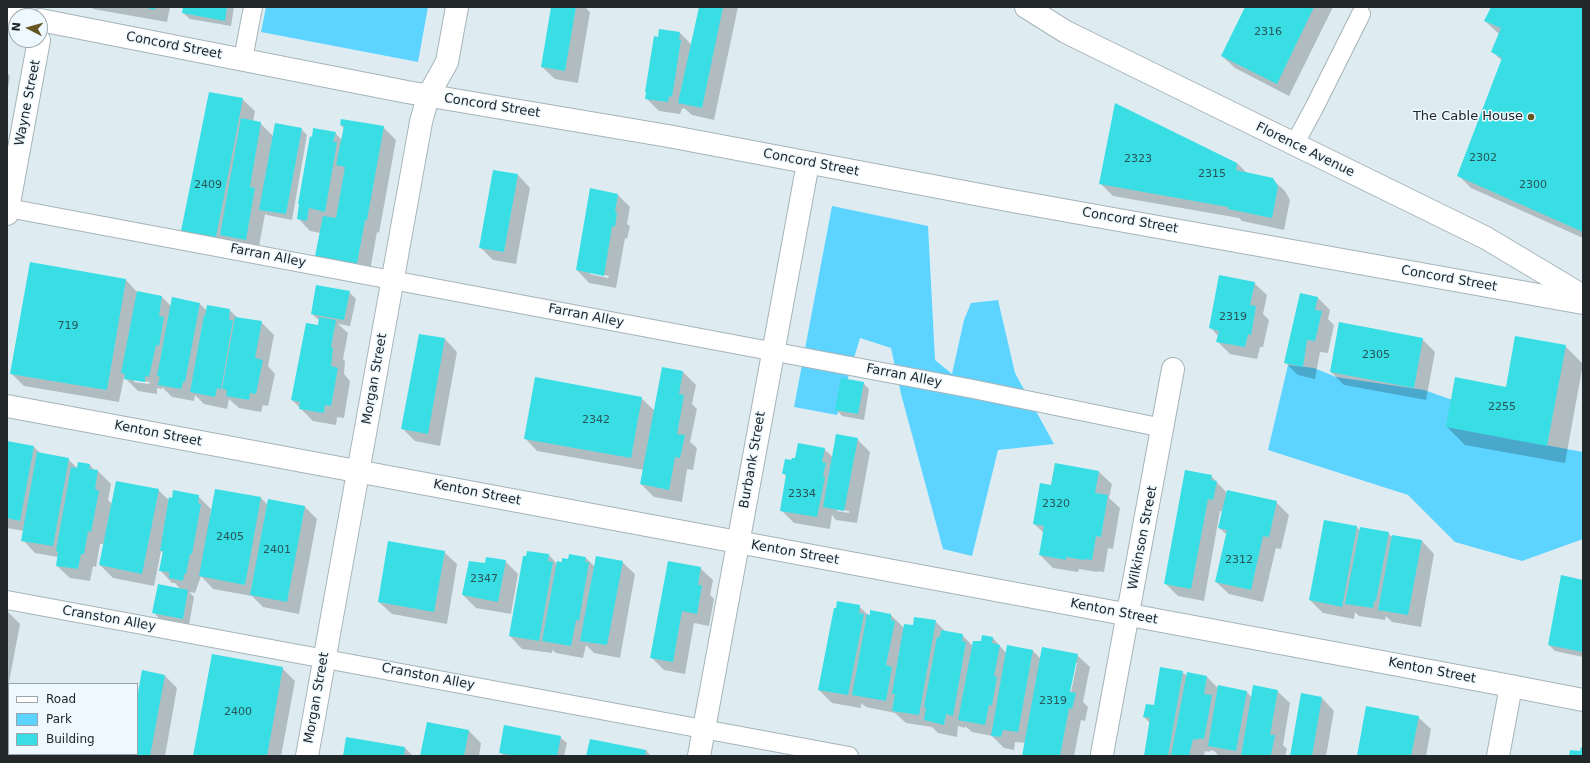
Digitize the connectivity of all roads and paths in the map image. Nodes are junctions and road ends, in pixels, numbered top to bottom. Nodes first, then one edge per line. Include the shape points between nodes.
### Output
1 (253, 7) edge
2 (457, 7) edge
3 (1026, 7) edge
4 (1361, 14) dead end
5 (48, 26) edge
6 (38, 48) edge
7 (243, 59) junction
8 (428, 96) junction
9 (1294, 145) junction
10 (808, 163) junction
11 (8, 211) edge
12 (393, 280) junction
13 (1583, 296) edge
14 (1583, 303) edge
15 (772, 352) junction
16 (1174, 369) dead end
17 (7, 406) edge
18 (1163, 428) junction
19 (358, 472) junction
20 (739, 543) junction
21 (7, 600) edge
22 (1128, 615) junction
23 (324, 658) junction
24 (1511, 686) junction
25 (1583, 700) edge
26 (703, 730) junction
27 (1102, 754) dead end
28 (307, 756) edge
29 (699, 756) edge
30 (849, 756) edge
31 (1498, 756) edge

1 - 7 lane
2 - 8 street, Morgan Street via 447,62
3 - 9 street, Florence Avenue via 1066,32
4 - 9 lane
5 - 7 street, Concord Street
6 - 11 street, Wayne Street
7 - 8 street, Concord Street
8 - 10 street, Concord Street via 668,136
8 - 12 street, Morgan Street via 421,122
9 - 13 street, Florence Avenue via 1486,238
10 - 14 street, Concord Street
10 - 15 street, Burbank Street
11 - 12 lane, Farran Alley
12 - 15 lane, Farran Alley
12 - 19 street, Morgan Street
15 - 18 lane, Farran Alley via 974,389
15 - 20 street, Burbank Street
16 - 18 street, Wilkinson Street
17 - 19 street, Kenton Street
18 - 22 street, Wilkinson Street
19 - 20 street, Kenton Street
19 - 23 street, Morgan Street
20 - 22 street, Kenton Street
20 - 26 street, Burbank Street
21 - 23 lane, Cranston Alley
22 - 24 street, Kenton Street
22 - 27 street, Wilkinson Street
23 - 26 lane, Cranston Alley
23 - 28 street, Morgan Street
24 - 25 street, Kenton Street
24 - 31 street
26 - 29 street, Burbank Street
26 - 30 lane, Cranston Alley

